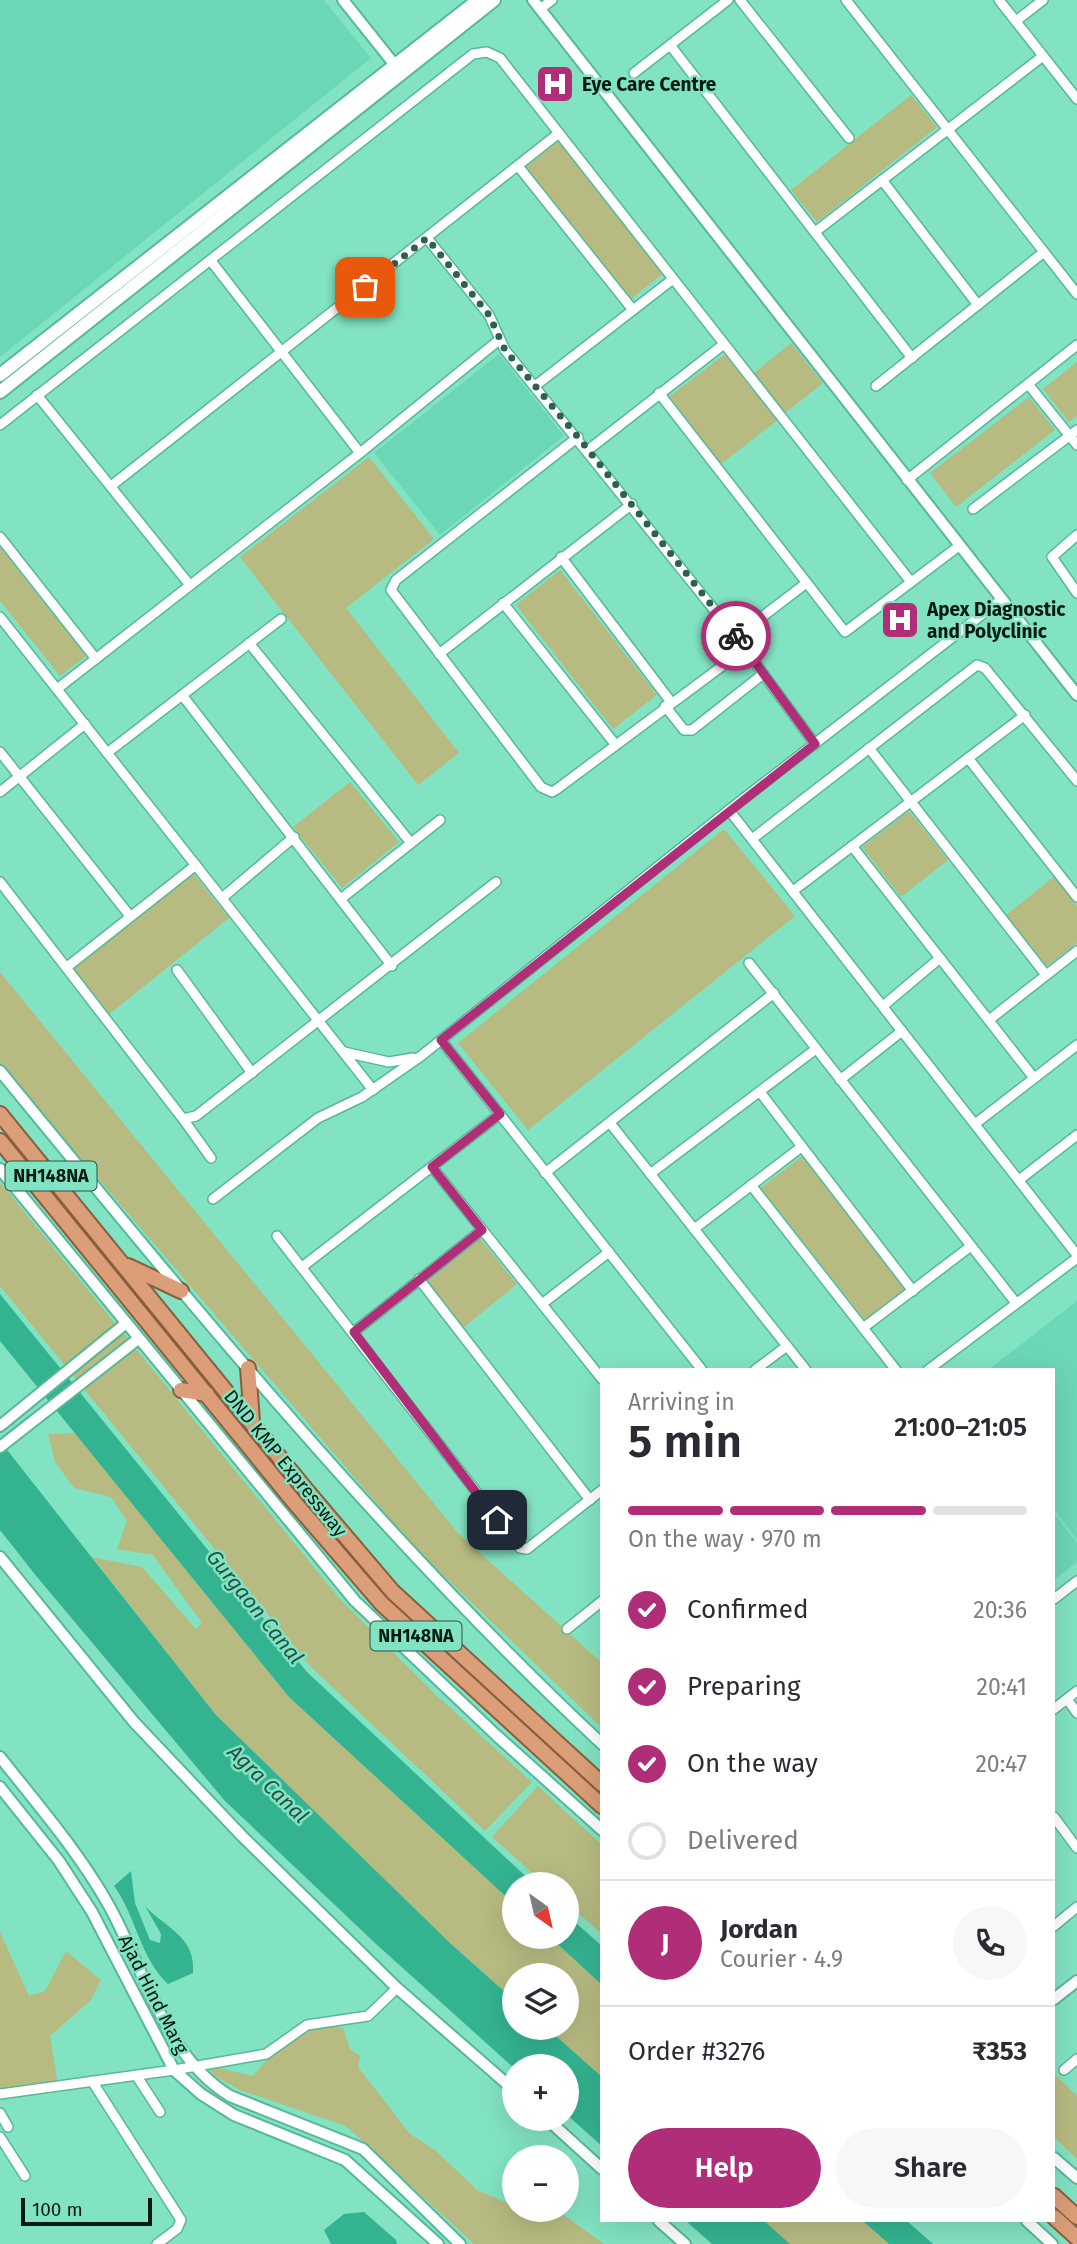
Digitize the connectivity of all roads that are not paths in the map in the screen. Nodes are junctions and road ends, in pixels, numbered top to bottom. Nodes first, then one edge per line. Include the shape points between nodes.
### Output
1 (344, 0) edge
2 (478, 0) edge
3 (494, 0) edge
4 (552, 0) edge
5 (729, 0) edge
6 (740, 0) edge
7 (846, 0) edge
8 (999, 0) edge
9 (1043, 0) edge
10 (537, 5) edge
11 (1016, 21) junction
12 (670, 45) junction
13 (1043, 56) junction
14 (398, 69) junction
15 (634, 73) dead end
16 (1077, 99) edge
17 (948, 129) junction
18 (559, 133) junction
19 (849, 138) dead end
20 (518, 166) junction
21 (882, 180) junction
22 (815, 232) junction
23 (427, 238) junction
24 (1044, 252) junction
25 (211, 261) junction
26 (673, 279) junction
27 (1077, 294) edge
28 (978, 305) junction
29 (633, 310) junction
30 (499, 340) junction
31 (724, 344) junction
32 (1077, 345) edge
33 (282, 353) junction
34 (912, 358) junction
35 (0, 375) edge
36 (1028, 384) junction
37 (535, 386) junction
38 (876, 386) dead end
39 (0, 392) edge
40 (659, 393) junction
41 (37, 395) junction
42 (0, 425) edge
43 (1074, 433) edge
44 (578, 437) junction
45 (1077, 444) edge
46 (588, 450) junction
47 (360, 453) junction
48 (907, 480) junction
49 (111, 486) junction
50 (632, 504) junction
51 (973, 509) dead end
52 (1077, 535) edge
53 (0, 537) edge
54 (959, 546) junction
55 (561, 557) junction
56 (911, 582) junction
57 (189, 584) junction
58 (805, 584) junction
59 (1077, 593) edge
60 (1002, 599) junction
61 (503, 603) junction
62 (0, 617) edge
63 (281, 619) dead end
64 (736, 637) junction
65 (249, 643) junction
66 (745, 649) junction
67 (439, 654) junction
68 (96, 659) junction
69 (763, 674) junction
70 (57, 689) junction
71 (182, 695) junction
72 (1077, 695) edge
73 (668, 704) junction
74 (1025, 715) junction
75 (85, 724) junction
76 (615, 744) junction
77 (815, 744) junction
78 (869, 748) junction
79 (0, 752) edge
80 (107, 752) junction
81 (968, 758) junction
82 (19, 776) junction
83 (1077, 780) edge
84 (0, 792) edge
85 (911, 801) junction
86 (729, 810) junction
87 (440, 820) dead end
88 (294, 837) junction
89 (752, 839) junction
90 (411, 843) junction
91 (852, 846) junction
92 (196, 865) junction
93 (0, 881) edge
94 (496, 882) dead end
95 (793, 891) junction
96 (1077, 897) edge
97 (222, 898) junction
98 (342, 898) junction
99 (131, 916) junction
100 (1077, 951) edge
101 (940, 958) junction
102 (749, 963) dead end
103 (392, 966) junction
104 (67, 967) junction
105 (177, 970) dead end
106 (1046, 975) junction
107 (774, 993) junction
108 (883, 1006) junction
109 (989, 1020) junction
110 (318, 1021) junction
111 (902, 1031) junction
112 (441, 1040) junction
113 (1077, 1045) edge
114 (816, 1049) junction
115 (343, 1052) junction
116 (421, 1056) junction
117 (0, 1071) edge
118 (252, 1073) junction
119 (1034, 1078) junction
120 (840, 1080) junction
121 (373, 1090) junction
122 (760, 1092) junction
123 (0, 1114) edge
124 (500, 1114) junction
125 (183, 1119) junction
126 (610, 1123) junction
127 (975, 1124) junction
128 (1077, 1135) edge
129 (0, 1141) edge
130 (800, 1148) junction
131 (211, 1158) dead end
132 (432, 1167) junction
133 (0, 1169) edge
134 (545, 1173) junction
135 (650, 1174) junction
136 (1019, 1180) junction
137 (751, 1185) junction
138 (213, 1199) dead end
139 (694, 1229) junction
140 (482, 1230) junction
141 (277, 1236) dead end
142 (971, 1246) junction
143 (609, 1252) junction
144 (1077, 1256) edge
145 (123, 1264) junction
146 (302, 1267) junction
147 (419, 1279) junction
148 (181, 1291) junction
149 (914, 1292) junction
150 (1016, 1303) junction
151 (542, 1304) junction
152 (125, 1324) junction
153 (863, 1328) junction
154 (354, 1332) junction
155 (138, 1339) junction
156 (787, 1346) junction
157 (248, 1368) junction
158 (700, 1368) edge
159 (758, 1368) edge
160 (804, 1368) edge
161 (894, 1368) edge
162 (931, 1368) edge
163 (600, 1376) edge
164 (181, 1390) junction
165 (206, 1394) junction
166 (253, 1421) junction
167 (4, 1422) edge
168 (18, 1433) junction
169 (4, 1444) edge
170 (600, 1492) edge
171 (590, 1500) junction
172 (0, 1557) edge
173 (1077, 1581) edge
174 (1055, 1599) edge
175 (600, 1603) edge
176 (567, 1629) dead end
177 (1077, 1691) edge
178 (1067, 1699) junction
179 (1055, 1708) edge
180 (1077, 1713) edge
181 (600, 1742) edge
182 (0, 1757) edge
183 (600, 1782) edge
184 (0, 1787) edge
185 (600, 1804) edge
186 (1055, 1818) edge
187 (600, 1827) edge
188 (1077, 1848) edge
189 (1077, 1907) edge
190 (1055, 1925) edge
191 (1077, 1981) edge
192 (397, 1988) junction
193 (1055, 1999) edge
194 (1077, 2059) edge
195 (192, 2066) junction
196 (174, 2070) junction
197 (1064, 2070) dead end
198 (136, 2075) junction
199 (502, 2080) edge
200 (92, 2081) junction
201 (0, 2094) edge
202 (160, 2112) dead end
203 (0, 2113) edge
204 (8, 2127) dead end
205 (560, 2131) edge
206 (0, 2137) edge
207 (1055, 2159) edge
208 (600, 2167) edge
209 (25, 2176) dead end
210 (1077, 2178) edge
211 (1055, 2197) edge
212 (1077, 2217) edge
213 (1055, 2218) edge
214 (660, 2222) edge
215 (1028, 2222) edge
216 (1077, 2238) edge
217 (157, 2244) edge
218 (438, 2244) edge
219 (460, 2244) edge
220 (685, 2244) edge
221 (1052, 2244) edge

1 - 14 street
2 - 14 main road
3 - 14 main road
4 - 10 street
5 - 12 street
6 - 19 street
7 - 17 street
8 - 11 street
9 - 11 street
10 - 48 street
11 - 13 street
12 - 15 street
12 - 22 street
13 - 16 street
13 - 17 street
14 - 35 main road
14 - 39 main road
17 - 21 street
17 - 24 street
18 - 20 street
18 - 25 street via 500,58 487,52 474,54
18 - 26 street
20 - 23 street
20 - 29 street
21 - 22 street
21 - 28 street
22 - 34 street
23 - 30 street via 489,315
23 - 33 street
24 - 27 street
24 - 28 street
25 - 33 street
25 - 41 street
26 - 29 street
26 - 31 street
28 - 34 street
29 - 37 street
30 - 37 street
30 - 47 street
31 - 40 street
31 - 56 street
32 - 36 street
33 - 47 street
33 - 49 street
34 - 38 street
36 - 43 street
36 - 48 street
37 - 44 street
40 - 46 street
40 - 58 street
41 - 42 street
41 - 49 street
43 - 45 street
43 - 51 street
44 - 46 street
44 - 67 street via 393,584 394,596
46 - 50 street
47 - 57 street
48 - 54 street
49 - 57 street
50 - 55 street
50 - 64 street
52 - 59 street via 1052,557
53 - 68 street
54 - 56 street
54 - 60 street
55 - 61 street
55 - 73 street
56 - 58 street via 847,632
57 - 68 street
58 - 64 street
60 - 72 street
60 - 77 street
61 - 67 street
61 - 76 street
62 - 70 street
63 - 65 street
64 - 66 street
65 - 71 street
65 - 90 street
66 - 69 street
66 - 73 street
67 - 76 street via 546,791 557,789
68 - 70 street
69 - 73 street via 692,730 684,730
69 - 77 street
70 - 75 street
71 - 80 street
71 - 88 street
73 - 76 street
74 - 78 street via 985,668 978,666
74 - 81 street
74 - 83 street
75 - 80 street
75 - 82 street
77 - 86 street
78 - 85 street
78 - 89 street
79 - 82 street
80 - 92 street
81 - 85 street
81 - 96 street
82 - 84 street
82 - 99 street
85 - 91 street
85 - 106 street
86 - 89 street
86 - 112 street
87 - 90 street
88 - 97 street
88 - 98 street
89 - 95 street
90 - 98 street
91 - 95 street
91 - 101 street
92 - 97 street
92 - 99 street
93 - 104 street
94 - 103 street
95 - 108 street
97 - 110 street
98 - 103 street
99 - 104 street
100 - 106 street
101 - 108 street
101 - 109 street
102 - 107 street
103 - 110 street
104 - 125 street
105 - 118 street
106 - 109 street
107 - 114 street
107 - 126 street
108 - 111 street
109 - 119 street
110 - 115 street
110 - 118 street
111 - 120 street
111 - 127 street
112 - 116 street
112 - 124 street
113 - 119 street
114 - 120 street
114 - 122 street
115 - 116 street via 389,1062
115 - 121 street
116 - 121 street
117 - 148 street
118 - 125 street via 196,1116
119 - 127 street
120 - 142 street
121 - 138 street via 318,1118
122 - 130 street
122 - 135 street
123 - 145 highway, DND KMP Expressway / NH148NA
124 - 132 street
124 - 134 street
125 - 131 street
126 - 134 street
126 - 135 street
127 - 136 street
128 - 136 street
129 - 165 highway, DND KMP Expressway / NH148NA
130 - 137 street
130 - 149 street
132 - 140 street
132 - 146 street
133 - 152 street
134 - 143 street
135 - 139 street
136 - 144 street
137 - 139 street
137 - 153 street
139 - 156 street
140 - 147 street
140 - 151 street
141 - 146 street
142 - 149 street
142 - 150 street
143 - 151 street
143 - 158 street
144 - 150 street
145 - 148 highway
145 - 166 highway, DND KMP Expressway / NH148NA
146 - 154 street
147 - 154 street
147 - 171 street
148 - 157 street
149 - 153 street
150 - 162 street
151 - 163 street
152 - 155 street
152 - 167 street
153 - 161 street
154 - 171 street via 520,1548 527,1549
155 - 164 street
155 - 168 street
156 - 159 street
156 - 160 street
157 - 166 highway
157 - 181 street via 405,1548 516,1664
164 - 165 highway
164 - 187 street via 355,1601
165 - 185 highway, DND KMP Expressway / NH148NA via 381,1603
166 - 183 highway, DND KMP Expressway / NH148NA via 393,1592
167 - 168 street
168 - 169 street
170 - 171 street
172 - 192 street via 134,1722 282,1877
173 - 174 street
175 - 176 street
177 - 178 street
178 - 179 street
178 - 180 street
182 - 195 street, Ajad Hind Marg via 71,1846 108,1905 176,2043
184 - 196 street via 60,1861
186 - 188 street
189 - 190 street
191 - 193 street
192 - 195 street via 368,2016 307,2025 266,2054
192 - 199 street
194 - 197 street
195 - 196 street
195 - 219 street, Ajad Hind Marg via 230,2096 363,2149
196 - 198 street
196 - 218 street via 234,2115 345,2160
198 - 200 street
198 - 202 street
200 - 201 street
200 - 217 street via 181,2220 177,2229
203 - 204 street
205 - 208 street
206 - 209 street
207 - 210 street
211 - 212 highway
213 - 216 highway
214 - 220 street
215 - 221 street

